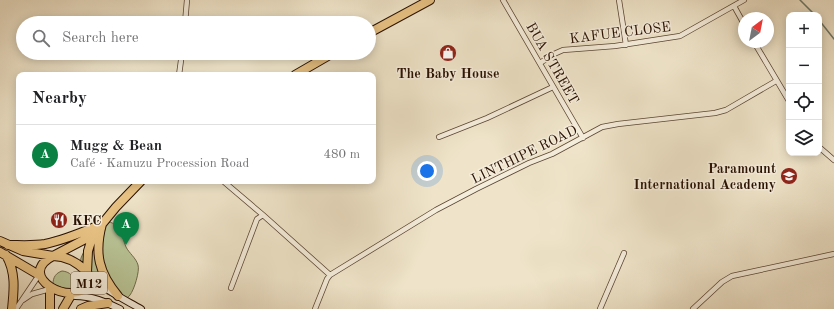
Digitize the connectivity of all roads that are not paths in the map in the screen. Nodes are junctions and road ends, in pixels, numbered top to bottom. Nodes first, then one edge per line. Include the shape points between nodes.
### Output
1 (187, 0) edge
2 (430, 0) edge
3 (503, 0) edge
4 (619, 0) edge
5 (744, 0) edge
6 (734, 6) junction
7 (738, 13) edge
8 (186, 16) edge
9 (376, 29) edge
10 (626, 45) junction
11 (757, 48) edge
12 (181, 60) edge
13 (321, 60) edge
14 (540, 63) junction
15 (179, 72) edge
16 (300, 72) edge
17 (776, 81) junction
18 (554, 87) junction
19 (786, 96) edge
20 (439, 138) dead end
21 (583, 138) junction
22 (822, 150) edge
23 (834, 160) edge
24 (138, 184) edge
25 (226, 184) edge
26 (261, 216) junction
27 (102, 224) junction
28 (93, 235) junction
29 (4, 243) edge
30 (624, 253) dead end
31 (3, 254) edge
32 (834, 254) edge
33 (53, 256) junction
34 (87, 272) junction
35 (39, 275) junction
36 (330, 276) junction
37 (231, 288) dead end
38 (50, 289) junction
39 (73, 296) junction
40 (118, 296) junction
41 (21, 300) junction
42 (108, 303) junction
43 (12, 309) edge
44 (16, 309) edge
45 (50, 309) edge
46 (63, 309) edge
47 (80, 309) edge
48 (120, 309) edge
49 (142, 309) edge
50 (315, 309) edge
51 (600, 309) edge
52 (693, 309) edge

1 - 8 street
2 - 9 highway
3 - 14 street, BUA STREET
4 - 10 street
5 - 6 street, KAFUE CLOSE
6 - 7 street
6 - 10 street, KAFUE CLOSE via 680,36
10 - 14 street, KAFUE CLOSE via 563,50
11 - 17 street
12 - 15 street
13 - 16 highway
14 - 18 street, BUA STREET
17 - 19 street
17 - 21 street, LINTHIPE ROAD via 726,110 609,125
18 - 20 street
18 - 21 street, BUA STREET
21 - 36 street, LINTHIPE ROAD via 436,210
22 - 23 street
24 - 27 highway
25 - 26 street
26 - 36 street
26 - 37 street via 257,219
27 - 28 highway
27 - 29 highway via 53,242 30,245
27 - 40 highway via 99,237 100,266 108,285
28 - 33 highway
28 - 34 highway via 88,251
29 - 33 highway, M12 via 23,251
30 - 51 street
31 - 35 highway, M12
31 - 43 highway via 11,264 13,273
32 - 52 street via 732,276
33 - 34 highway, M12 via 70,259
33 - 35 highway via 42,264
34 - 39 highway, M12 via 87,288
34 - 40 main road via 102,287
35 - 38 highway, M12
35 - 41 street
36 - 50 street
38 - 39 highway, M12 via 61,295
38 - 41 street
38 - 45 highway
39 - 42 main road via 97,298
39 - 46 highway
40 - 49 main road
41 - 44 street
42 - 47 highway
42 - 48 main road

